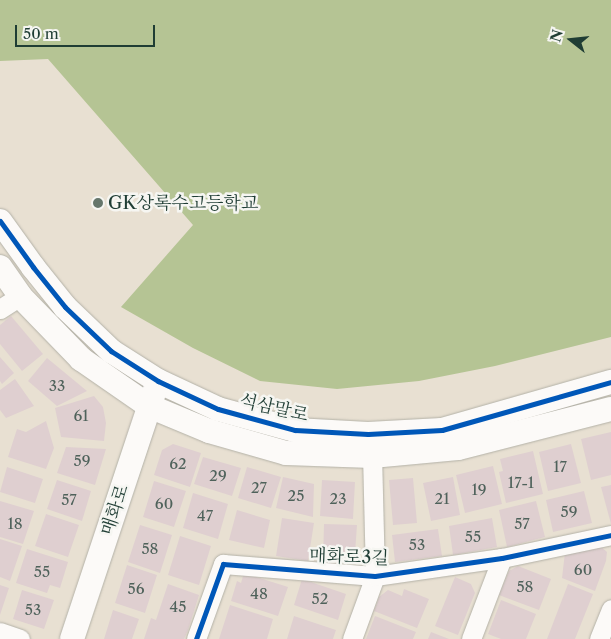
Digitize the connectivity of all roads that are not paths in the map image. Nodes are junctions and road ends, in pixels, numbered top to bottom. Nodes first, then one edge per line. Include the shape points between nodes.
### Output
1 (0, 221) edge
2 (0, 267) edge
3 (20, 296) junction
4 (0, 309) edge
5 (158, 381) junction
6 (611, 382) edge
7 (149, 406) junction
8 (611, 409) edge
9 (372, 456) junction
10 (611, 535) edge
11 (502, 558) junction
12 (375, 576) junction
13 (611, 609) edge
14 (0, 632) edge
15 (20, 639) edge
16 (72, 639) edge
17 (196, 639) edge
18 (352, 639) edge
19 (471, 639) edge
20 (599, 639) edge

1 - 5 street, 석삼말로 via 66,306 111,351
2 - 3 street
3 - 4 street
3 - 7 street via 81,359
5 - 6 street, 석삼말로 via 218,409 295,430 368,434 442,430
5 - 7 street, 매화로
7 - 9 street via 209,431 286,453
7 - 16 street, 매화로
8 - 9 street via 458,448
9 - 12 street
10 - 11 street, 매화로3길
11 - 12 street, 매화로3길
11 - 19 street
12 - 17 street, 매화로3길 via 223,564
12 - 18 street, 매화로3길
13 - 20 street
14 - 15 street

